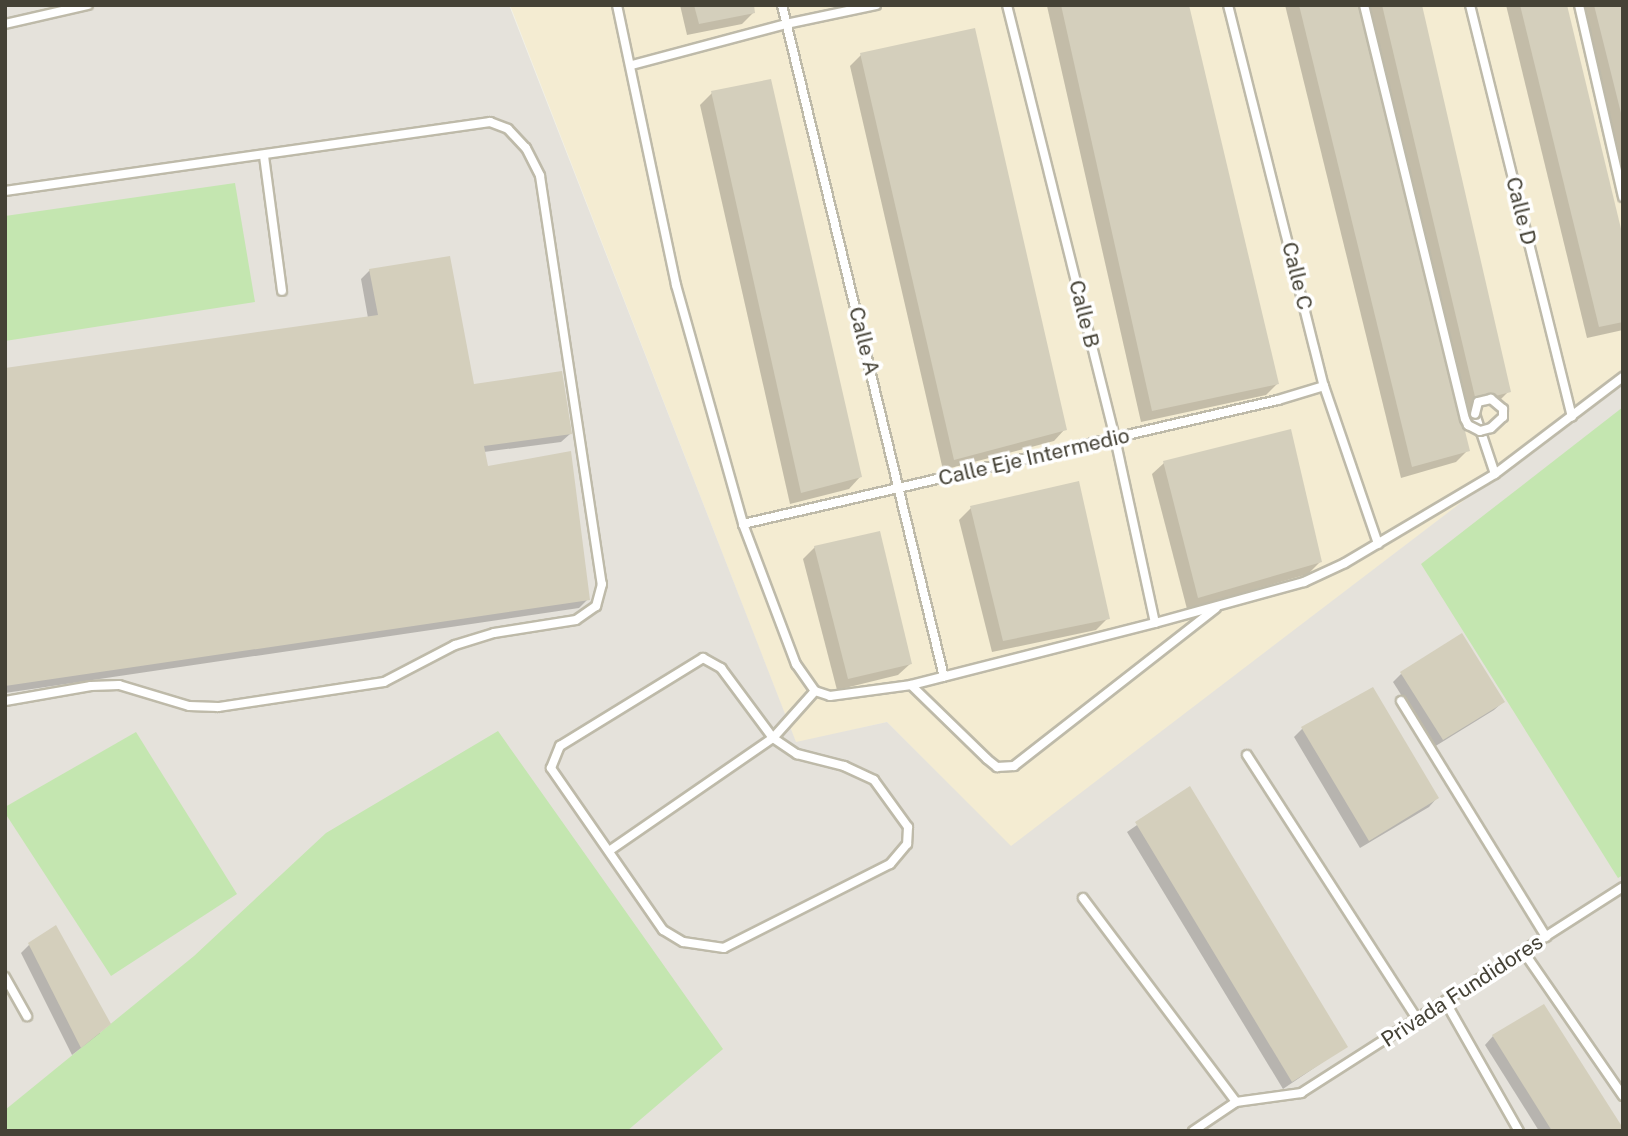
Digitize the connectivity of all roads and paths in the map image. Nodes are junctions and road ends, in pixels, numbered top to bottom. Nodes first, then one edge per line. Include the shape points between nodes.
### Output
1 (88, 5) edge
2 (617, 5) edge
3 (782, 5) edge
4 (876, 5) edge
5 (1007, 5) edge
6 (1228, 5) edge
7 (1364, 5) edge
8 (1470, 5) edge
9 (1579, 5) edge
10 (5, 24) edge
11 (786, 24) junction
12 (632, 65) junction
13 (264, 156) junction
14 (5, 191) edge
15 (1623, 197) edge
16 (282, 291) dead end
17 (1623, 377) edge
18 (1324, 386) junction
19 (1572, 417) junction
20 (1115, 438) junction
21 (1495, 474) junction
22 (900, 488) junction
23 (743, 524) junction
24 (1378, 544) junction
25 (1220, 605) junction
26 (1155, 623) junction
27 (944, 677) junction
28 (911, 685) junction
29 (814, 691) junction
30 (5, 701) edge
31 (1401, 701) dead end
32 (773, 738) junction
33 (1247, 755) dead end
34 (609, 851) junction
35 (1623, 887) edge
36 (1083, 898) dead end
37 (1546, 937) junction
38 (1522, 951) junction
39 (5, 977) edge
40 (1445, 1001) junction
41 (27, 1016) dead end
42 (1418, 1019) junction
43 (1623, 1096) edge
44 (1236, 1102) junction
45 (1193, 1131) edge
46 (1519, 1131) edge

1 - 10 lane
2 - 12 lane
3 - 11 lane, Calle A
4 - 11 lane
5 - 20 lane, Calle B
6 - 18 lane, Calle C
7 - 21 lane, bridge via 1465,419 1480,431 1491,428 1503,417 1503,409 1491,399 1478,402 1475,414
8 - 19 lane, Calle D
9 - 15 lane
11 - 12 lane
11 - 22 lane, Calle A
12 - 23 lane via 676,285
13 - 14 lane
13 - 16 lane
13 - 30 lane via 490,122 508,129 526,148 540,176 602,584 596,606 576,620 494,633 455,645 384,682 218,706 190,706 119,685
17 - 19 lane
18 - 20 lane, Calle Eje Intermedio
18 - 24 lane, Calle C
19 - 21 lane
20 - 22 lane, Calle Eje Intermedio
20 - 26 lane, Calle B
21 - 24 lane
22 - 23 lane, Calle Eje Intermedio
22 - 27 lane, Calle A
23 - 29 lane via 796,664
24 - 25 lane via 1304,582
25 - 26 lane
25 - 28 lane via 1014,766 997,767
26 - 27 lane
27 - 28 lane
28 - 29 lane via 830,696
29 - 32 lane
31 - 37 lane
32 - 34 lane
32 - 34 lane via 721,668 703,658 560,746 551,768
32 - 34 lane via 797,754 844,766 874,780 908,827 907,844 890,864 724,948 683,942 663,930
33 - 42 lane
35 - 37 lane, Privada Fundidores
36 - 44 lane
37 - 38 lane, Privada Fundidores
38 - 40 lane, Privada Fundidores
38 - 43 lane
39 - 41 lane
40 - 42 lane, Privada Fundidores
40 - 46 lane
42 - 44 lane, Privada Fundidores via 1301,1093
44 - 45 lane

